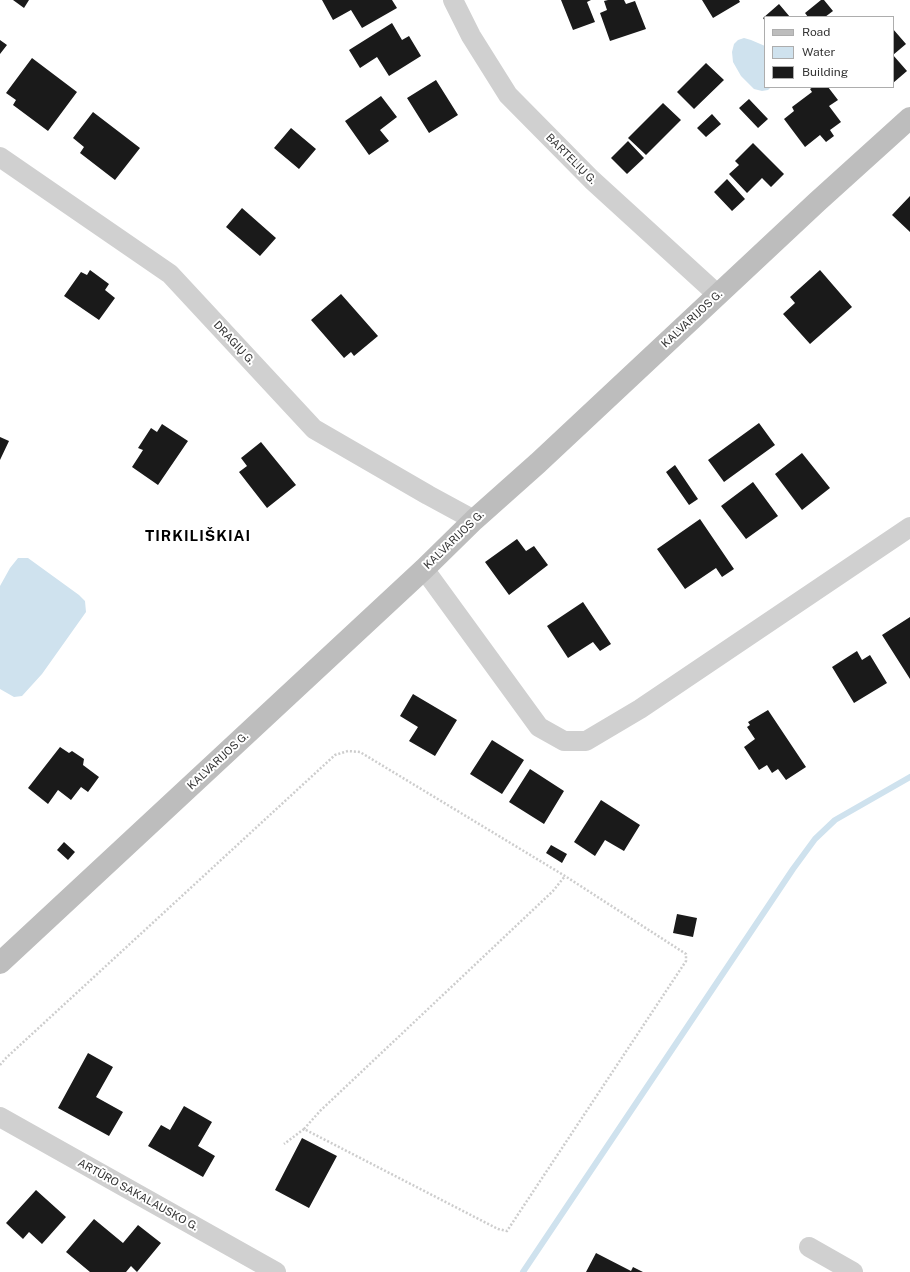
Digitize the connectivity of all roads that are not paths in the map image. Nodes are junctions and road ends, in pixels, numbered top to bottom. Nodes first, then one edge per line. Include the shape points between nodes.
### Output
1 (453, 0) edge
2 (910, 118) edge
3 (0, 157) edge
4 (718, 295) junction
5 (474, 520) junction
6 (910, 527) edge
7 (424, 569) junction
8 (0, 963) edge
9 (0, 1117) edge
10 (809, 1247) dead end
11 (276, 1272) edge
12 (853, 1272) edge

1 - 4 street, BARTELIŲ G. via 471,36 508,94 592,180
2 - 4 main road, KALVARIJOS G.
3 - 5 street, DRAGIŲ G. via 170,274 314,428
4 - 5 main road, KALVARIJOS G.
5 - 7 main road, KALVARIJOS G.
6 - 7 street via 640,709 586,741 564,741 539,727
7 - 8 main road, KALVARIJOS G.
9 - 11 street, ARTŪRO SAKALAUSKO G.
10 - 12 street

